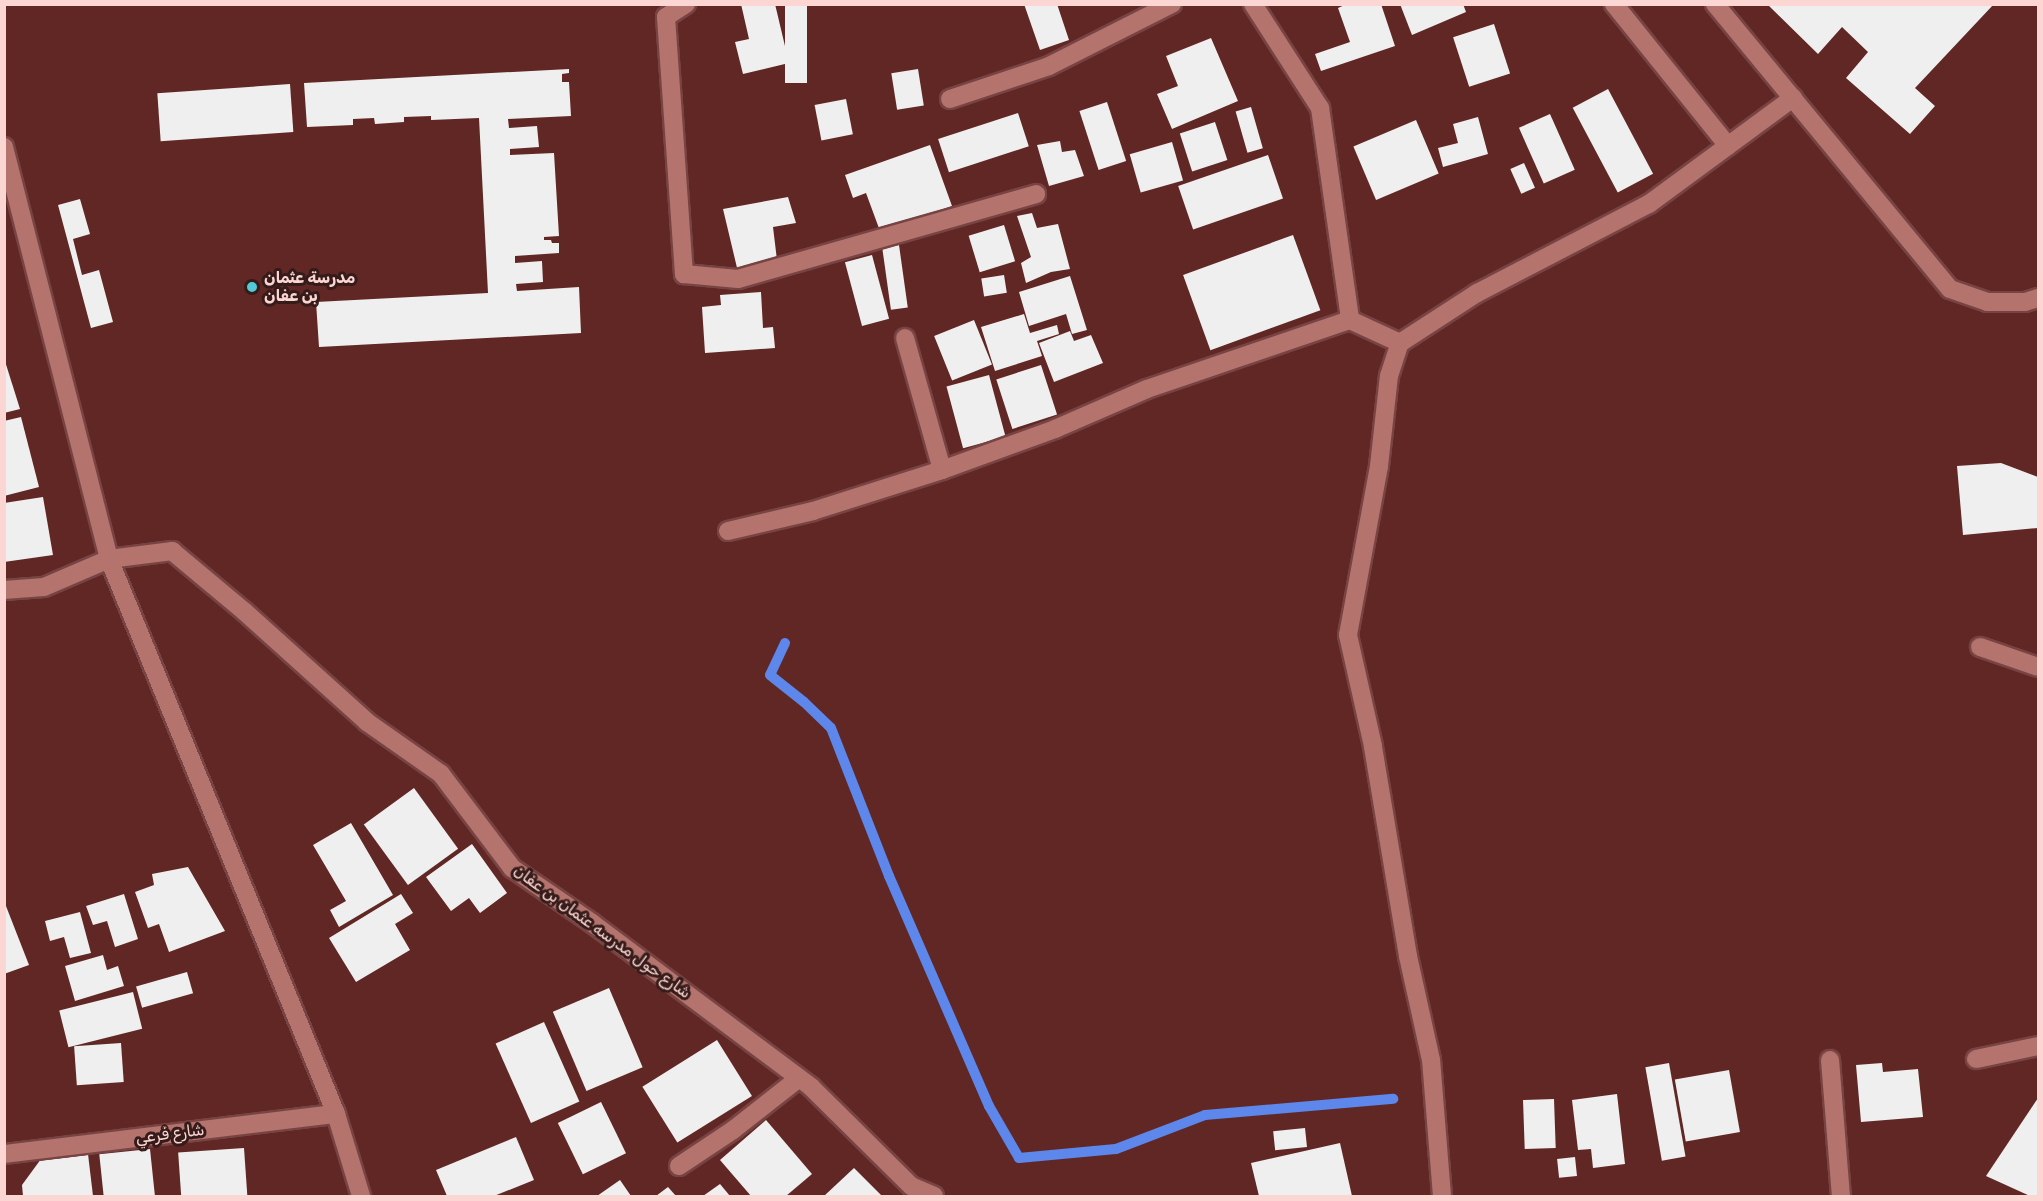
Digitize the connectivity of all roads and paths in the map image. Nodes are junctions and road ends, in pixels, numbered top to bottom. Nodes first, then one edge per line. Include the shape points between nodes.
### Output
1 (686, 4) edge
2 (1172, 4) edge
3 (1253, 4) edge
4 (1614, 4) edge
5 (1714, 4) edge
6 (663, 10) edge
7 (1793, 98) junction
8 (950, 99) dead end
9 (1728, 146) junction
10 (4, 147) edge
11 (1036, 194) dead end
12 (2038, 298) edge
13 (1350, 320) junction
14 (905, 338) dead end
15 (1400, 343) junction
16 (942, 470) junction
17 (728, 531) dead end
18 (108, 559) junction
19 (4, 590) edge
20 (1980, 647) dead end
21 (2038, 667) edge
22 (2038, 1046) edge
23 (1976, 1059) dead end
24 (1830, 1060) dead end
25 (799, 1078) junction
26 (336, 1114) junction
27 (4, 1154) edge
28 (679, 1166) dead end
29 (361, 1197) edge
30 (934, 1197) edge
31 (1442, 1197) edge
32 (1841, 1197) edge

1 - 6 street
2 - 8 street via 1049,66
3 - 13 street via 1320,108
4 - 9 street
5 - 7 street
6 - 11 street via 684,274 738,279
7 - 9 street
7 - 12 street via 1950,289 1987,302
9 - 15 street via 1649,204 1477,293
10 - 18 street
13 - 15 street
13 - 16 street via 1147,389 1055,429
14 - 16 street
15 - 31 street via 1389,376 1375,488 1348,635 1373,746 1408,956 1431,1060
16 - 17 street via 813,511
18 - 19 street, شارع حول مدرسه عثمان بن عفان via 44,587
18 - 25 street, شارع حول مدرسه عثمان بن عفان via 172,551 367,722 441,774 512,868
18 - 26 street
20 - 21 street
22 - 23 street
24 - 32 street
25 - 28 street
25 - 30 street, شارع حول مدرسه عثمان بن عفان via 911,1186
26 - 27 street, شارع فرعي
26 - 29 street

